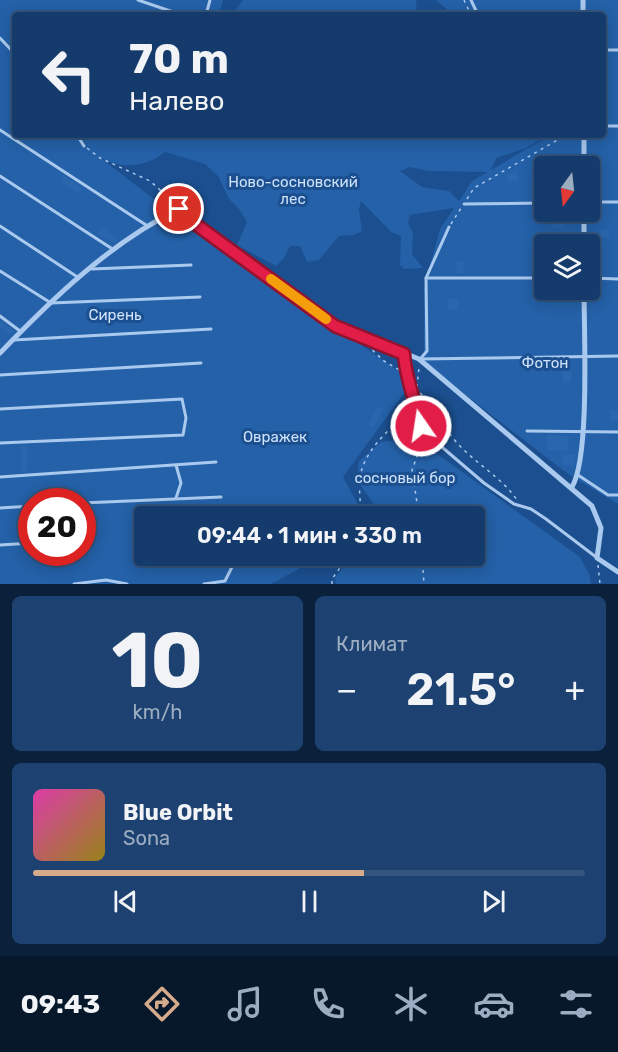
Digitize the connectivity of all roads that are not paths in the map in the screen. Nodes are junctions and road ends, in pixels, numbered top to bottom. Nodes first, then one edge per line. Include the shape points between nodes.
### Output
1 (138, 0) edge
2 (173, 12) edge
3 (0, 38) edge
4 (12, 51) edge
5 (12, 138) edge
6 (79, 138) edge
7 (584, 138) edge
8 (84, 146) road end
9 (584, 156) edge
10 (0, 176) edge
11 (600, 202) edge
12 (618, 202) edge
13 (534, 203) edge
14 (464, 204) road end
15 (146, 225) junction
16 (0, 226) edge
17 (449, 227) road end
18 (114, 250) junction
19 (191, 265) dead end
20 (92, 268) junction
21 (0, 271) edge
22 (426, 278) junction
23 (534, 278) edge
24 (80, 279) junction
25 (600, 279) edge
26 (618, 279) edge
27 (200, 297) dead end
28 (584, 300) edge
29 (51, 303) junction
30 (0, 316) edge
31 (211, 329) dead end
32 (20, 331) junction
33 (13, 340) junction
34 (0, 353) edge
35 (404, 354) junction
36 (583, 356) junction
37 (618, 356) edge
38 (419, 359) junction
39 (201, 363) dead end
40 (0, 375) edge
41 (0, 409) edge
42 (527, 431) dead end
43 (583, 432) junction
44 (618, 432) edge
45 (0, 443) edge
46 (216, 462) dead end
47 (176, 465) junction
48 (578, 475) junction
49 (0, 477) edge
50 (572, 487) junction
51 (618, 495) edge
52 (220, 497) dead end
53 (176, 498) junction
54 (96, 502) edge
55 (18, 507) edge
56 (0, 508) edge
57 (18, 544) edge
58 (0, 545) edge
59 (597, 558) junction
60 (233, 566) edge
61 (618, 572) edge
62 (74, 584) edge
63 (127, 584) edge
64 (204, 584) edge
65 (219, 584) edge

1 - 2 lane
3 - 4 lane
5 - 15 lane
6 - 8 lane
7 - 9 street
10 - 18 lane
11 - 12 lane
13 - 14 lane
15 - 18 street
15 - 35 street via 179,209 335,326
16 - 24 lane
17 - 22 lane
18 - 20 street
19 - 20 lane
20 - 24 street
21 - 29 lane
22 - 23 lane
22 - 38 lane via 427,351
24 - 29 street
25 - 26 lane
27 - 29 lane
28 - 36 street
29 - 32 street
30 - 32 lane
31 - 33 lane
32 - 33 street
33 - 34 street
35 - 38 street
35 - 59 lane via 421,426 444,451 484,483 546,519
36 - 37 lane
36 - 38 lane
36 - 43 street
38 - 50 street
39 - 40 lane
41 - 45 lane via 182,399 186,418 183,435
42 - 43 lane
43 - 44 lane
43 - 48 street
46 - 47 lane
47 - 49 lane
47 - 53 lane via 181,483
48 - 50 street
48 - 51 lane via 608,495
50 - 59 street via 592,506 598,519 601,528
52 - 53 lane
53 - 54 lane
55 - 56 lane
57 - 58 lane
59 - 61 street
60 - 65 lane
62 - 63 lane via 106,580
64 - 65 lane

